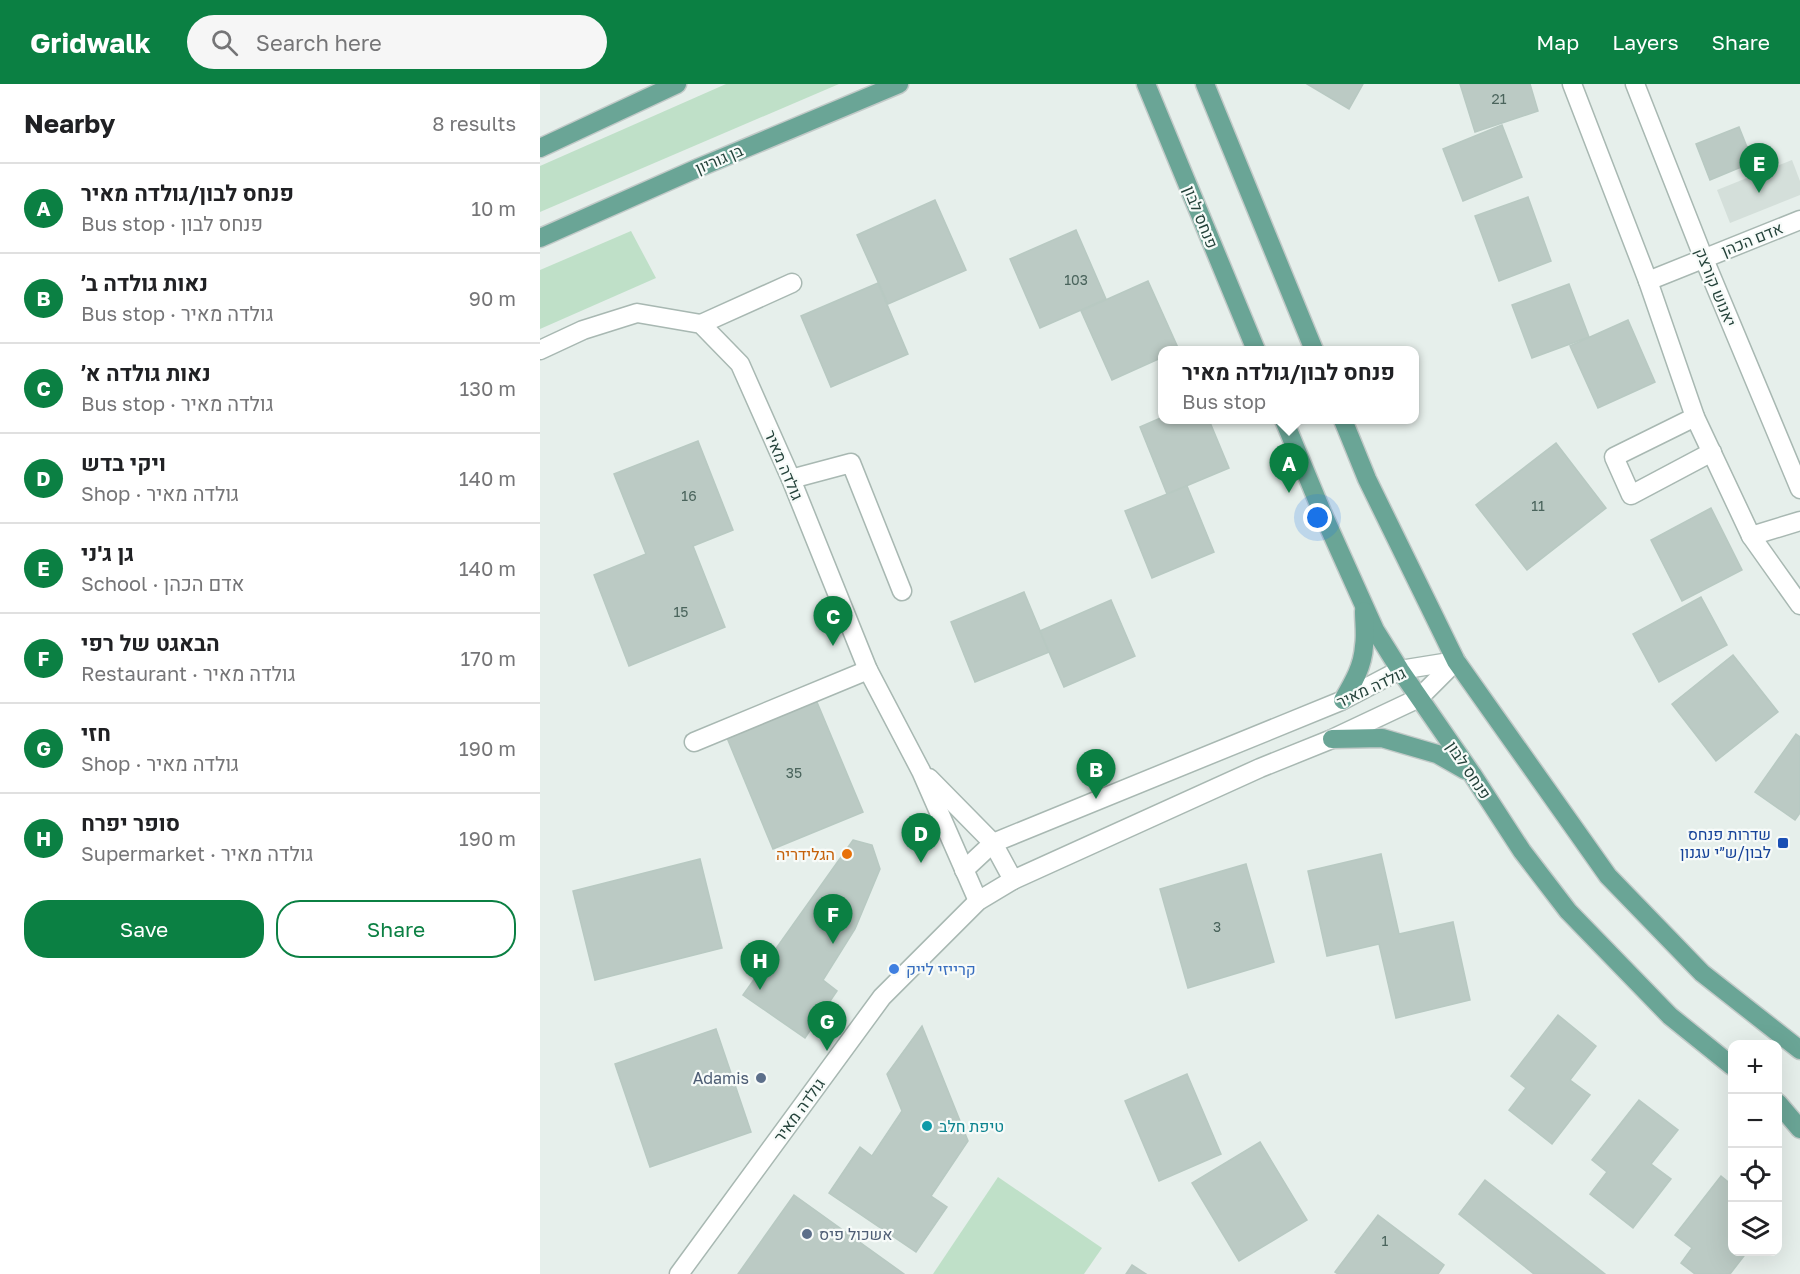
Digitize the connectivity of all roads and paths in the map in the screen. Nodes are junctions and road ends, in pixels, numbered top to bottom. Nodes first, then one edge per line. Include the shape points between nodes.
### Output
1 (677, 84) edge
2 (899, 84) edge
3 (1138, 84) edge
4 (1572, 84) edge
5 (1635, 84) edge
6 (1206, 85) edge
7 (1149, 91) edge
8 (540, 148) edge
9 (1800, 220) edge
10 (540, 238) edge
11 (1704, 259) junction
12 (1648, 281) junction
13 (792, 283) dead end
14 (701, 324) junction
15 (1254, 346) edge
16 (1312, 346) edge
17 (540, 350) edge
18 (1695, 417) junction
19 (1286, 424) edge
20 (1345, 424) edge
21 (1712, 452) junction
22 (791, 479) junction
23 (1800, 489) edge
24 (1800, 521) edge
25 (1751, 536) junction
26 (902, 591) dead end
27 (1364, 604) junction
28 (1800, 605) edge
29 (1456, 661) junction
30 (868, 670) junction
31 (1400, 670) junction
32 (1419, 698) junction
33 (1343, 700) junction
34 (1246, 739) junction
35 (1332, 739) junction
36 (694, 742) dead end
37 (1260, 768) junction
38 (921, 771) junction
39 (1472, 774) junction
40 (993, 843) junction
41 (964, 870) junction
42 (1013, 880) junction
43 (978, 901) junction
44 (1800, 1050) edge
45 (1728, 1063) edge
46 (1782, 1105) edge
47 (1782, 1107) edge
48 (1800, 1120) edge
49 (1800, 1129) edge
50 (679, 1274) edge

1 - 8 main road
2 - 10 main road, בן גוריון
3 - 7 main road
4 - 12 street
5 - 11 street, יאנוש קורצק
6 - 16 main road
7 - 15 main road, פנחס לבון
9 - 11 street, אדם הכהן
11 - 12 street, אדם הכהן
11 - 23 street, יאנוש קורצק
12 - 18 street
13 - 14 street
14 - 17 street via 637,314 584,330
14 - 22 street, גולדה מאיר via 740,364
18 - 21 street
18 - 21 street via 1614,457 1631,495
19 - 27 main road, פנחס לבון
20 - 29 main road via 1367,479
21 - 25 street
22 - 26 street via 851,463
22 - 30 street, גולדה מאיר
24 - 25 street
25 - 28 street
27 - 31 main road, פנחס לבון
27 - 33 main road via 1365,645 1355,679
29 - 31 street, גולדה מאיר
29 - 32 street, גולדה מאיר
29 - 44 main road via 1608,876 1702,973
30 - 36 street
30 - 38 street, גולדה מאיר
31 - 32 main road, פנחס לבון
31 - 33 street, גולדה מאיר
32 - 35 street, גולדה מאיר
32 - 39 main road, פנחס לבון
33 - 34 street, גולדה מאיר
34 - 37 street
34 - 40 street, גולדה מאיר
35 - 37 street, גולדה מאיר
35 - 39 main road via 1382,738 1437,754
37 - 42 street, גולדה מאיר
38 - 40 street, גולדה מאיר
38 - 41 street, גולדה מאיר
39 - 45 main road, פנחס לבון via 1568,911 1670,1016
40 - 41 street, גולדה מאיר
40 - 42 street, גולדה מאיר
41 - 43 street, גולדה מאיר
42 - 43 street, גולדה מאיר
43 - 50 street, גולדה מאיר via 882,997
46 - 48 main road
47 - 49 main road

